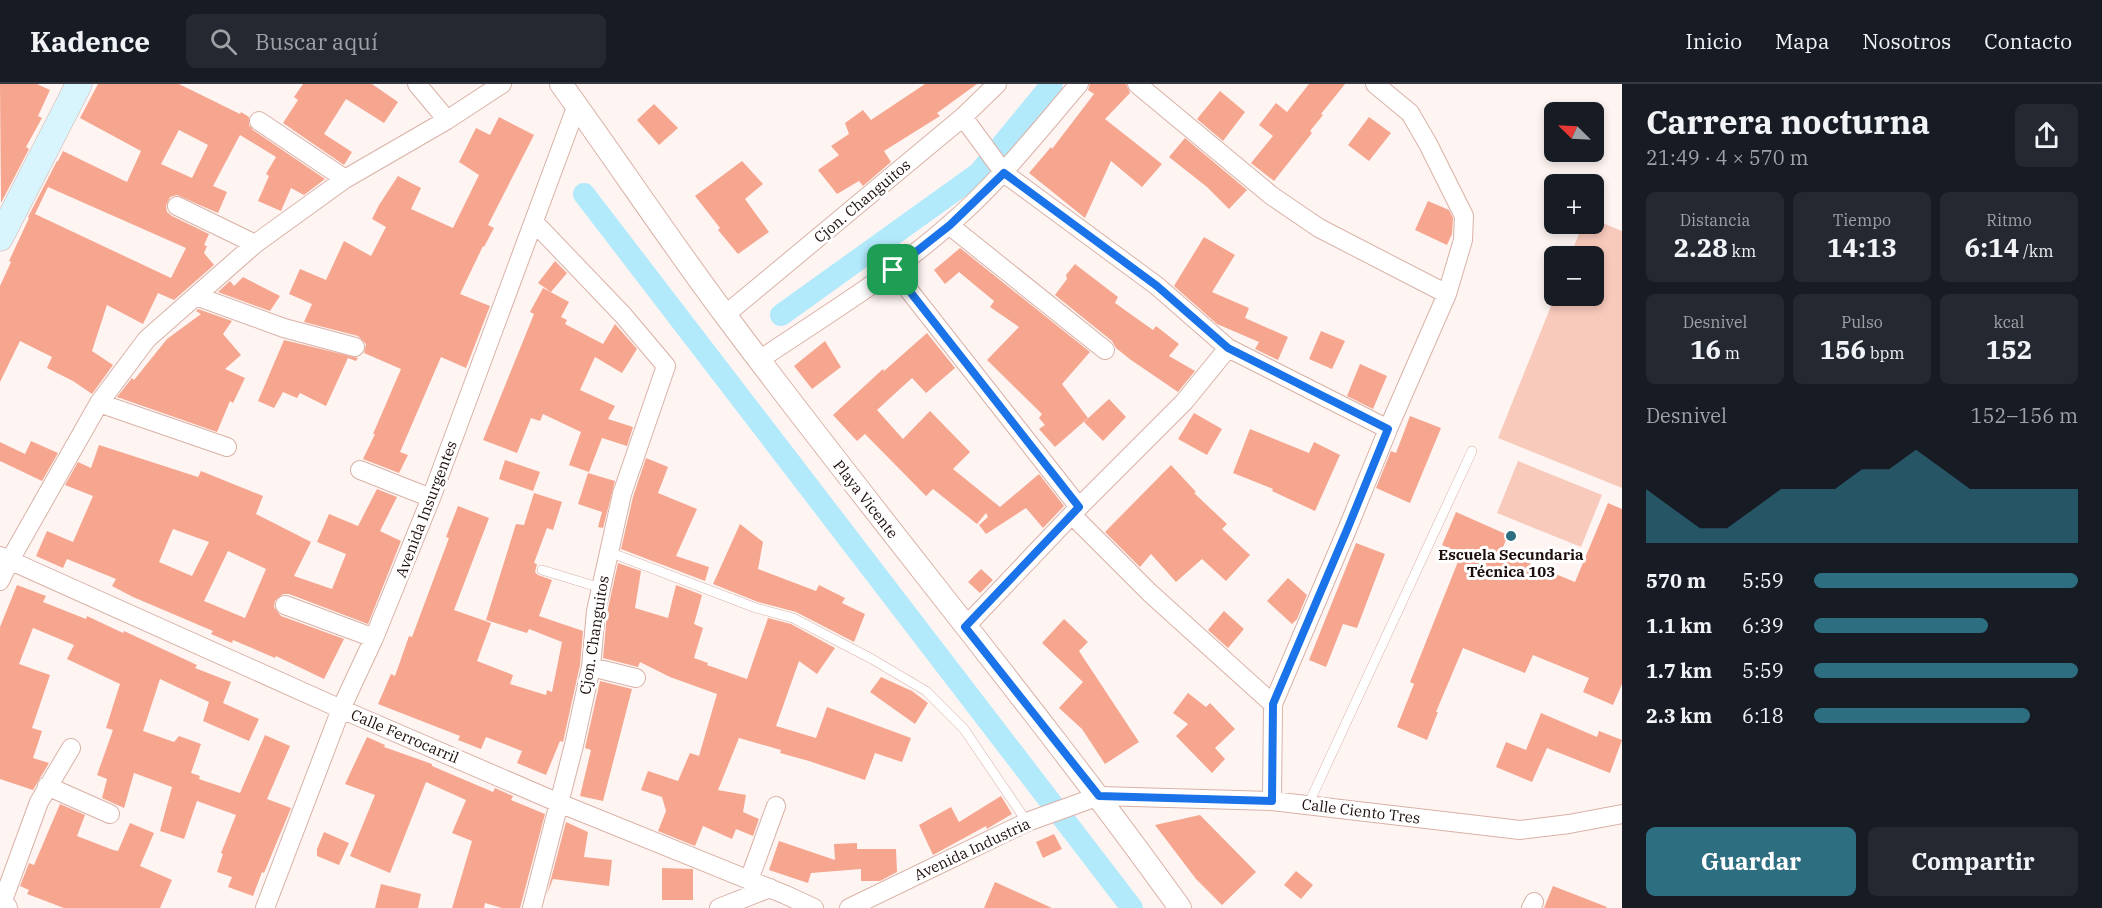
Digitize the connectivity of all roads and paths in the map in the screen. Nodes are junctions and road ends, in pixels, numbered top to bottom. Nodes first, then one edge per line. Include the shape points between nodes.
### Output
1 (79, 84) edge
2 (417, 84) edge
3 (501, 84) edge
4 (997, 84) edge
5 (1078, 84) edge
6 (1137, 84) edge
7 (1376, 84) edge
8 (570, 91) edge
9 (447, 120) junction
10 (259, 121) dead end
11 (967, 123) junction
12 (1001, 169) junction
13 (345, 179) junction
14 (177, 206) dead end
15 (534, 222) junction
16 (950, 225) junction
17 (0, 238) edge
18 (255, 244) junction
19 (893, 270) junction
20 (1447, 294) junction
21 (196, 296) junction
22 (725, 315) junction
23 (355, 346) dead end
24 (1228, 348) junction
25 (1105, 350) dead end
26 (759, 360) junction
27 (99, 403) junction
28 (1388, 429) junction
29 (227, 447) dead end
30 (1472, 451) dead end
31 (360, 470) dead end
32 (431, 498) junction
33 (1076, 511) junction
34 (609, 552) junction
35 (5, 558) edge
36 (542, 570) dead end
37 (0, 582) edge
38 (601, 588) junction
39 (285, 605) dead end
40 (965, 627) junction
41 (374, 638) junction
42 (591, 667) junction
43 (636, 678) dead end
44 (1273, 704) junction
45 (341, 709) junction
46 (71, 748) dead end
47 (47, 786) junction
48 (1092, 798) junction
49 (1272, 801) junction
50 (559, 803) junction
51 (1308, 804) junction
52 (776, 806) dead end
53 (110, 814) dead end
54 (1622, 814) edge
55 (1032, 820) junction
56 (749, 880) junction
57 (770, 888) junction
58 (2, 907) edge
59 (265, 908) edge
60 (532, 908) edge
61 (719, 908) edge
62 (814, 908) edge
63 (849, 908) edge
64 (1180, 908) edge

1 - 17 main road
2 - 9 street
3 - 9 street
4 - 11 street, Cjon. Changuitos
5 - 12 street
6 - 20 street via 1272,196 1319,228
7 - 20 street via 1410,113 1464,216 1463,240
8 - 15 street, Avenida Insurgentes
8 - 22 street, Playa Vicente
9 - 13 street
10 - 13 street
11 - 12 street
11 - 22 street, Cjon. Changuitos
12 - 16 street
12 - 24 street via 1157,286
13 - 18 street
14 - 18 street
15 - 32 street, Avenida Insurgentes
15 - 34 street, Cjon. Changuitos via 666,366 622,494
16 - 19 street
16 - 25 street
18 - 21 street
19 - 26 street
19 - 33 street
20 - 28 street
21 - 23 street via 284,328
21 - 27 street via 147,339
22 - 26 street, Playa Vicente
24 - 28 street
24 - 33 street via 1184,402
26 - 40 street, Playa Vicente
27 - 29 street
27 - 35 street
28 - 44 street
30 - 51 lane
31 - 32 street
32 - 41 street, Avenida Insurgentes
33 - 40 street
33 - 44 street via 1150,593
34 - 38 street, Cjon. Changuitos
34 - 55 lane via 756,608 793,618 926,691 963,729
35 - 37 street
35 - 45 street, Calle Ferrocarril
36 - 38 lane
38 - 42 street, Cjon. Changuitos
39 - 41 street
40 - 48 street, Playa Vicente
41 - 45 street, Avenida Insurgentes
42 - 43 street
42 - 50 street, Cjon. Changuitos
44 - 49 street
45 - 50 street, Calle Ferrocarril
45 - 59 street, Avenida Insurgentes
46 - 47 street
47 - 53 street
47 - 58 street
48 - 49 street, Calle Ciento Tres
48 - 55 street, Avenida Industria
48 - 64 street, Playa Vicente
49 - 51 street, Calle Ciento Tres
50 - 56 street, Calle Ferrocarril
50 - 60 street, Cjon. Changuitos
51 - 54 street, Calle Ciento Tres via 1520,830
52 - 56 street
55 - 63 street, Avenida Industria
56 - 57 street, Calle Ferrocarril
57 - 61 street
57 - 62 street, Calle Ferrocarril

